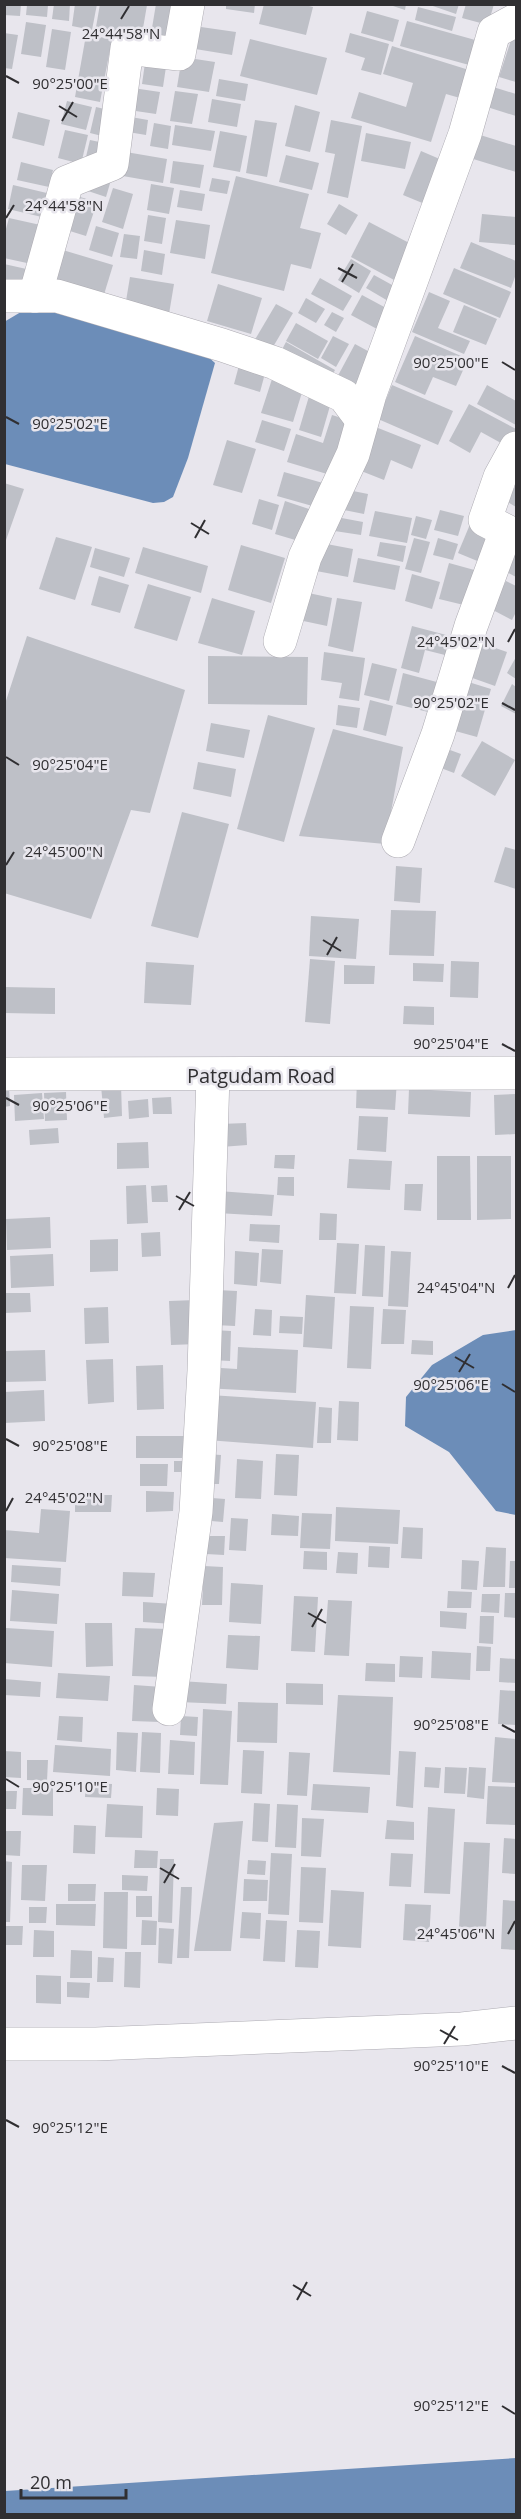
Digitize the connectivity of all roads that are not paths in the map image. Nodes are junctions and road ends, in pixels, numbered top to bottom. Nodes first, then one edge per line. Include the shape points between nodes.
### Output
1 (188, 4) edge
2 (516, 20) edge
3 (20, 296) edge
4 (362, 420) junction
5 (516, 448) edge
6 (511, 533) edge
7 (280, 641) dead end
8 (398, 841) dead end
9 (516, 1073) edge
10 (4, 1074) edge
11 (213, 1075) junction
12 (169, 1709) dead end
13 (516, 2023) edge
14 (4, 2044) edge

1 - 3 street via 179,54 127,48 112,164 67,182
2 - 4 street via 494,32 465,134
3 - 4 street via 57,297 275,363 344,396
4 - 7 street via 353,454 305,557
5 - 6 street via 500,477 485,520
6 - 8 street via 471,626 438,734
9 - 11 street, Patgudam Road
10 - 11 street, Patgudam Road
11 - 12 street via 196,1512
13 - 14 street via 451,2030

